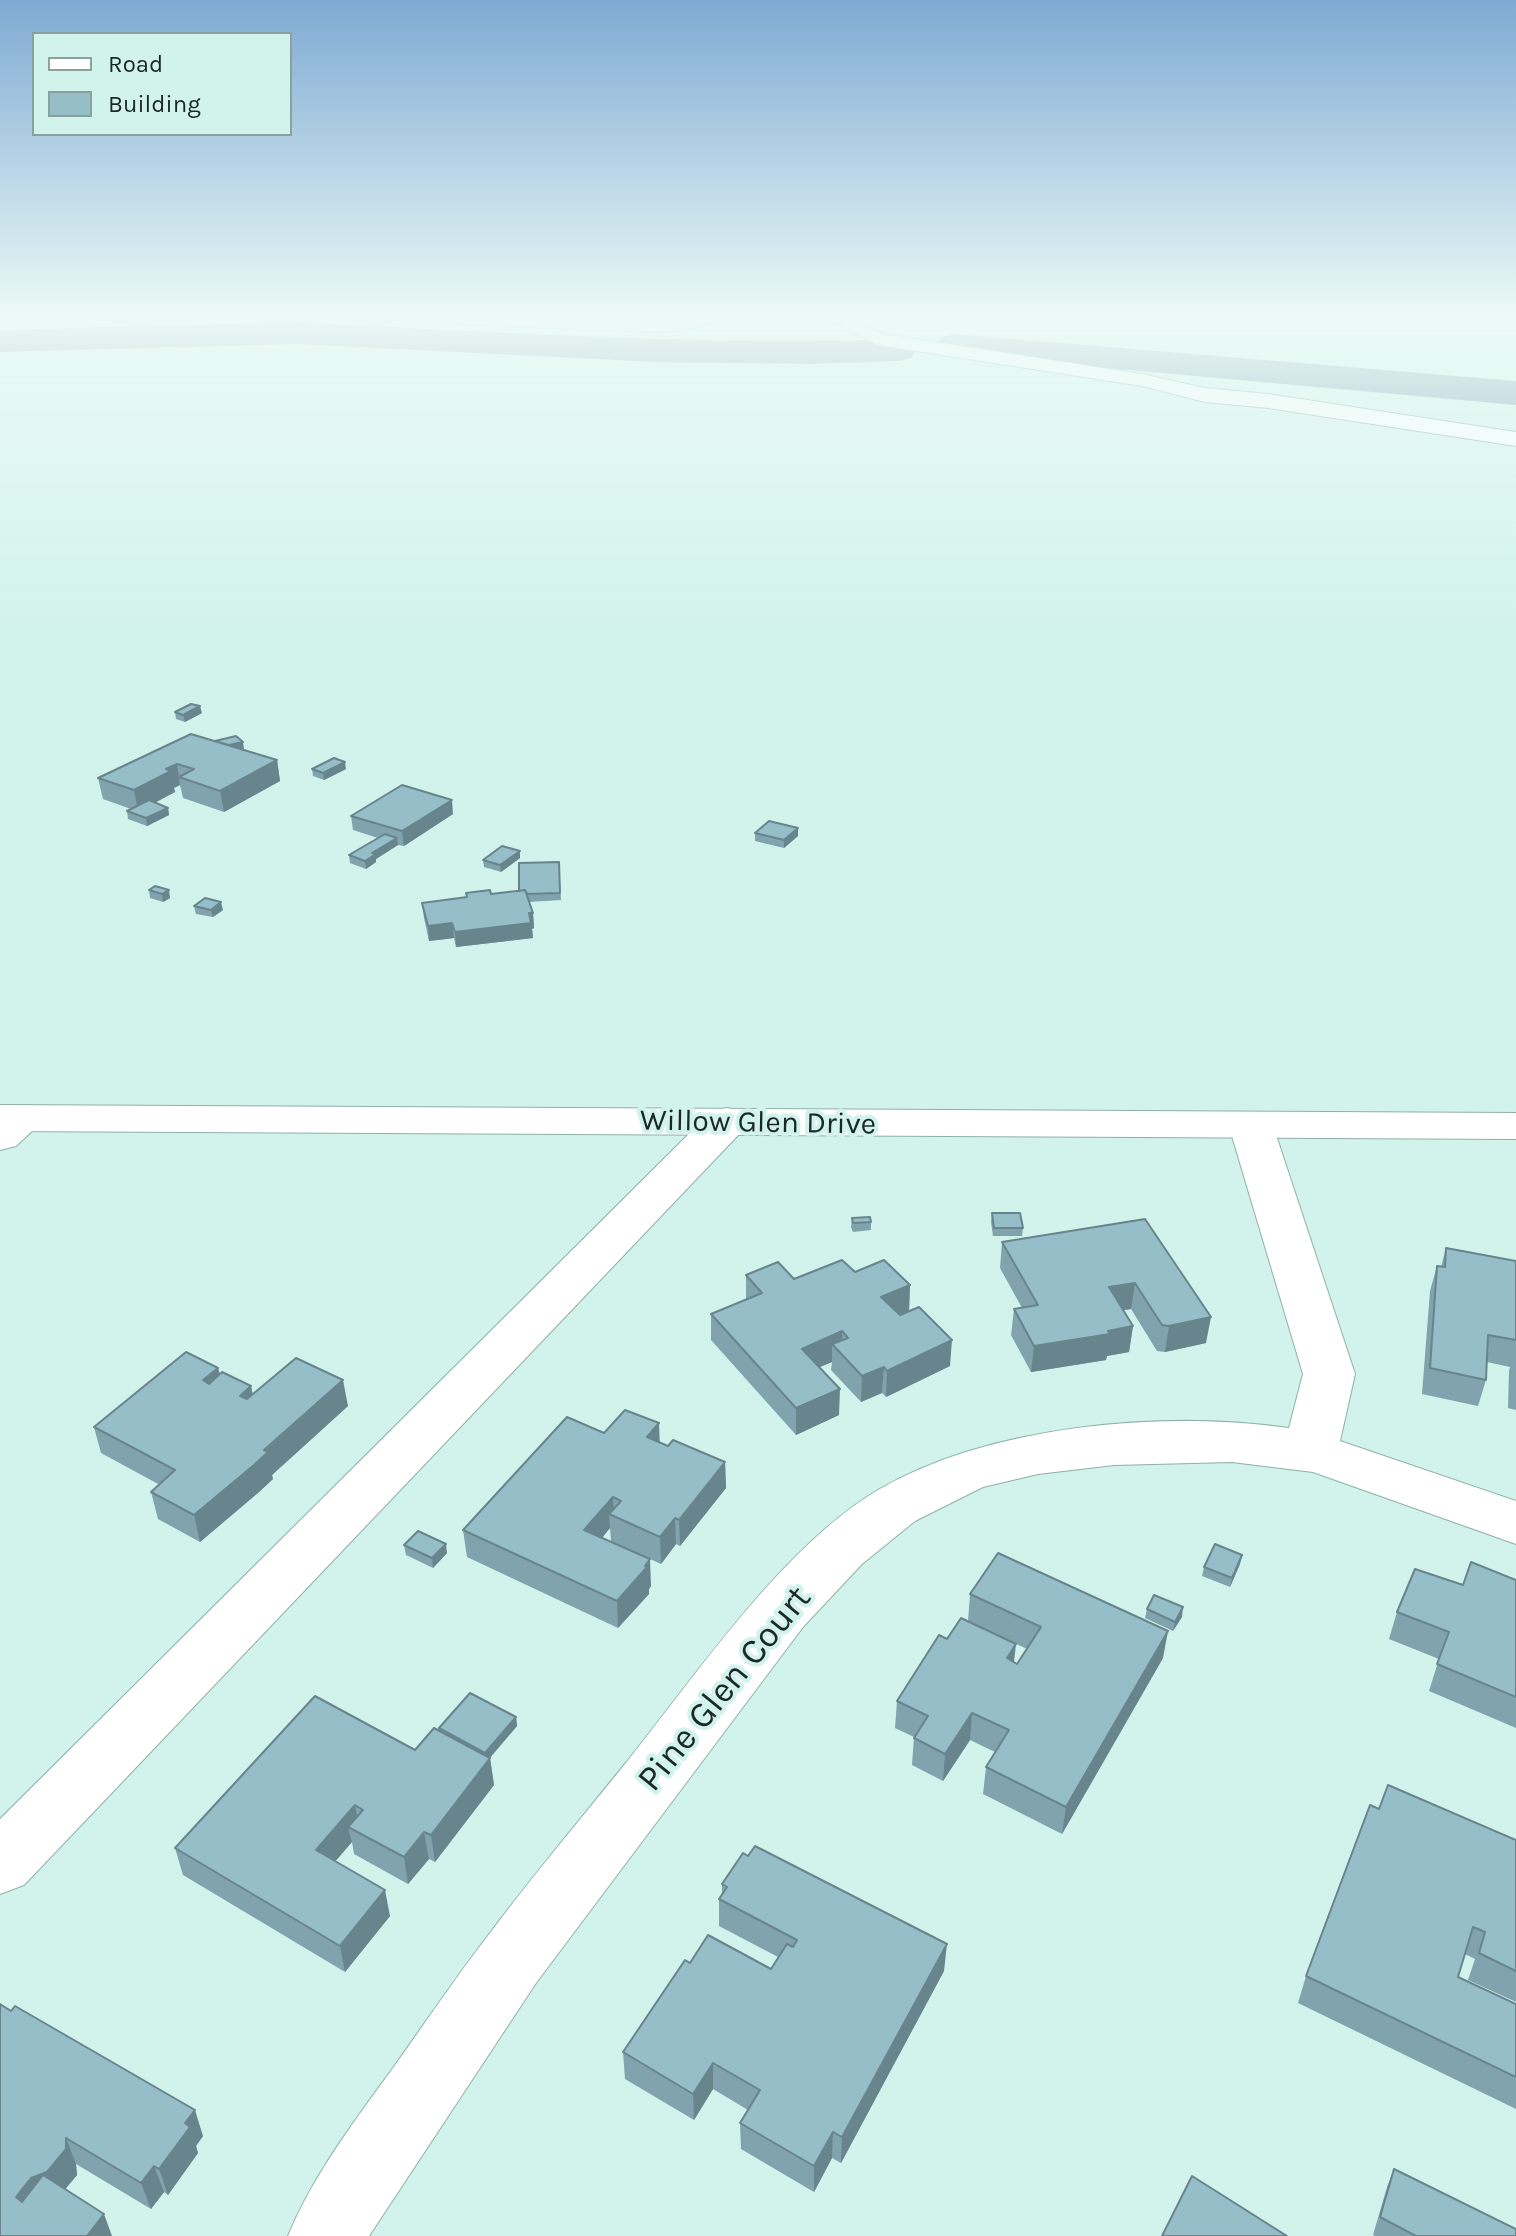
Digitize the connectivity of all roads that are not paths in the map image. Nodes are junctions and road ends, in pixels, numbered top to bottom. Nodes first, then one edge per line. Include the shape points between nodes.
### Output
1 (1407, 422) edge
2 (1516, 439) edge
3 (727, 1121) junction
4 (8, 1124) edge
5 (1251, 1126) junction
6 (1516, 1126) edge
7 (1310, 1452) junction
8 (1516, 1523) edge
9 (0, 1864) edge
10 (327, 2236) edge

1 - 2 street
3 - 4 street, Willow Glen Drive
3 - 5 street, Willow Glen Drive
3 - 9 street
5 - 6 street, Willow Glen Drive
5 - 7 street via 1329,1374
7 - 8 street, Pine Glen Court
7 - 10 street, Pine Glen Court via 1215,1441 1041,1451 945,1480 865,1528 782,1611 511,1960 347,2198

